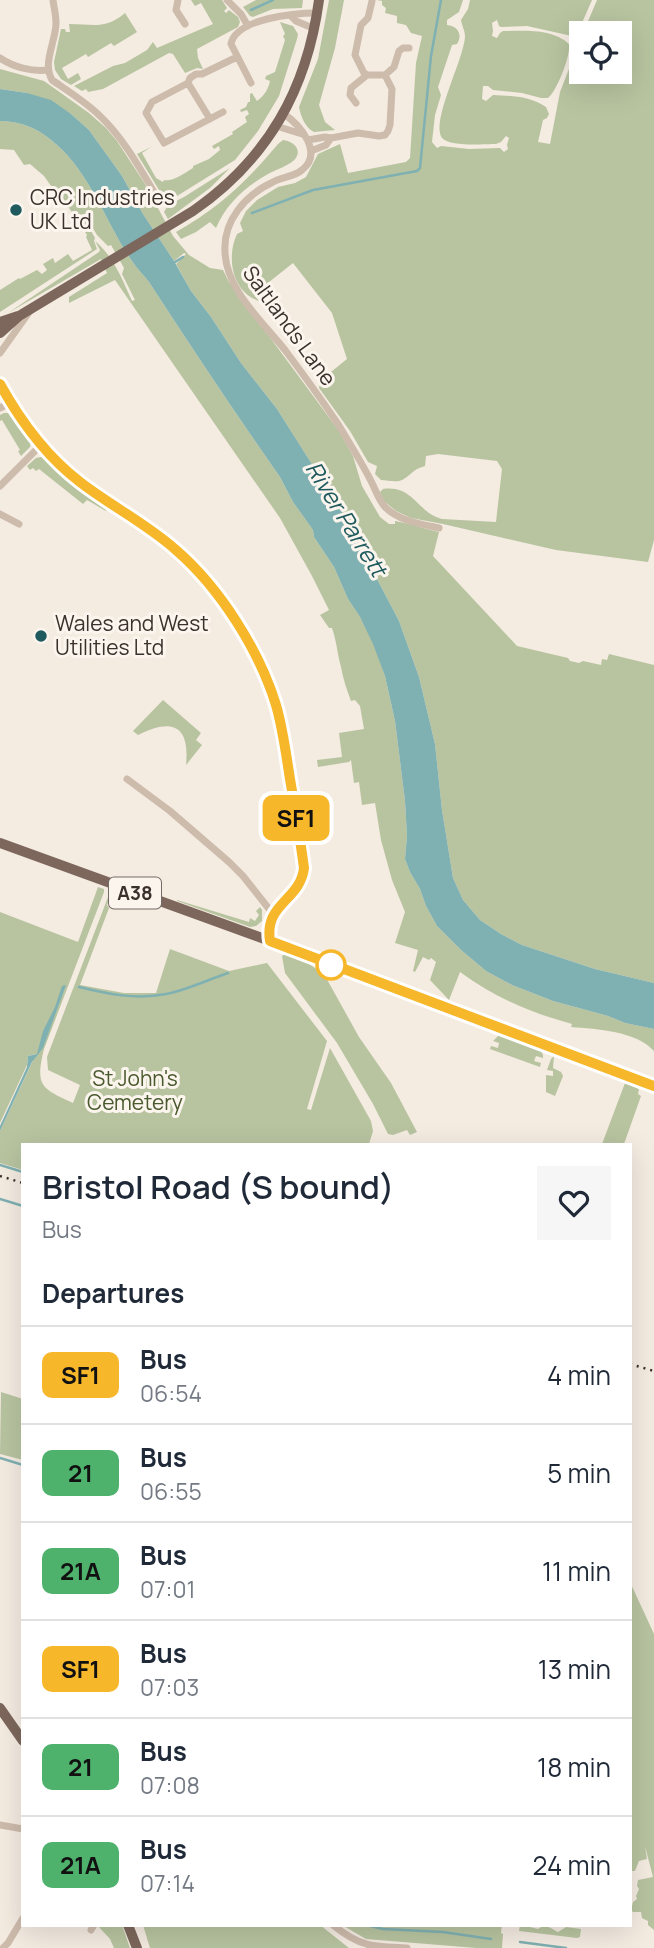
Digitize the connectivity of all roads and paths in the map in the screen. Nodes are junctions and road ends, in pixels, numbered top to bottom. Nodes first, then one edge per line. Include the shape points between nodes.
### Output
1 (53, 0) edge
2 (178, 0) edge
3 (227, 0) edge
4 (319, 0) edge
5 (372, 1) edge
6 (317, 13) junction
7 (291, 16) junction
8 (185, 24) dead end
9 (248, 26) junction
10 (315, 29) junction
11 (409, 48) dead end
12 (237, 57) junction
13 (0, 58) edge
14 (48, 70) junction
15 (367, 75) junction
16 (385, 75) junction
17 (188, 83) junction
18 (251, 83) dead end
19 (356, 103) dead end
20 (223, 112) dead end
21 (284, 114) junction
22 (210, 119) junction
23 (276, 126) junction
24 (305, 137) junction
25 (331, 138) junction
26 (311, 151) junction
27 (154, 192) dead end
28 (33, 307) junction
29 (19, 316) junction
30 (0, 322) edge
31 (0, 333) edge
32 (0, 353) edge
33 (0, 384) edge
34 (10, 403) junction
35 (0, 408) edge
36 (41, 444) junction
37 (0, 486) edge
38 (0, 514) edge
39 (19, 524) dead end
40 (439, 528) dead end
41 (127, 779) dead end
42 (0, 843) edge
43 (274, 914) junction
44 (270, 941) junction
45 (654, 1086) edge
46 (0, 1708) edge
47 (21, 1738) edge
48 (0, 1825) edge
49 (21, 1829) edge
50 (21, 1921) edge
51 (129, 1927) edge
52 (336, 1927) edge
53 (3, 1948) edge
54 (137, 1948) edge
55 (407, 1948) edge

1 - 14 street via 56,26
2 - 8 street via 176,10
3 - 9 street
4 - 6 main road
5 - 15 street via 355,55
6 - 7 street
6 - 10 main road
7 - 9 street via 275,16
7 - 10 street
9 - 12 street via 231,40
10 - 21 main road
11 - 16 street via 398,51 394,67
12 - 17 street via 197,74
12 - 18 street
13 - 14 street via 10,65
14 - 27 street via 52,80 112,128
15 - 16 street
15 - 19 street via 351,88
16 - 25 street via 392,89 385,135
17 - 22 street
17 - 22 street via 152,102 146,113 164,143
20 - 22 street
21 - 23 main road
21 - 24 street
23 - 24 street
23 - 28 main road via 240,173 213,197
24 - 25 street
24 - 26 street
25 - 26 street, Saltlands Lane
26 - 40 street, Saltlands Lane via 302,171 263,187 237,210 226,232 227,270 331,414 379,500 404,520
28 - 29 main road
28 - 32 street
29 - 30 main road
29 - 31 main road
33 - 34 street
34 - 35 street
34 - 36 street
36 - 37 street
36 - 43 street via 80,482 182,555 225,606 259,664 282,731 304,868 301,881
38 - 39 street
41 - 43 street via 229,862
42 - 44 main road, A38
43 - 44 street via 268,928
44 - 45 main road, A38
46 - 47 main road
48 - 49 street
50 - 53 street
51 - 54 main road
52 - 55 street via 363,1944

